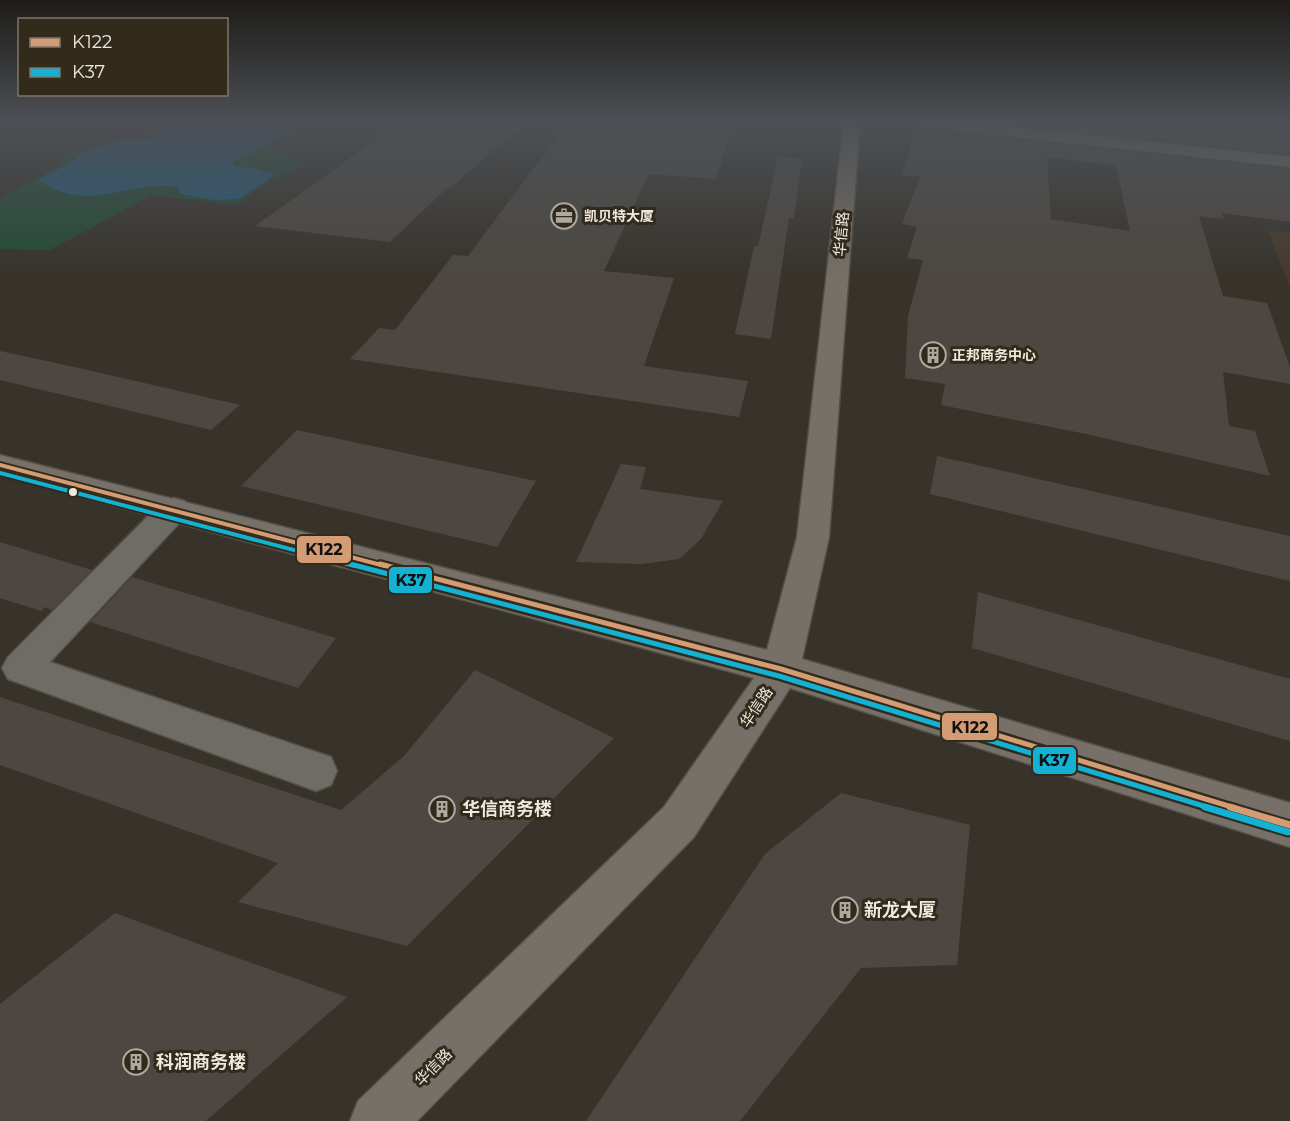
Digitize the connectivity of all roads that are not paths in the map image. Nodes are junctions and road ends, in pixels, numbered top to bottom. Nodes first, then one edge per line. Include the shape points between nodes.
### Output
1 (847, 173) edge
2 (0, 465) edge
3 (174, 509) junction
4 (10, 665) edge
5 (782, 669) junction
6 (316, 771) dead end
7 (1290, 825) edge
8 (378, 1121) edge

1 - 5 main road, 华信路 via 813,537
2 - 3 main road
3 - 4 street
3 - 5 main road
4 - 6 street
5 - 7 main road
5 - 8 main road, 华信路 via 679,822

